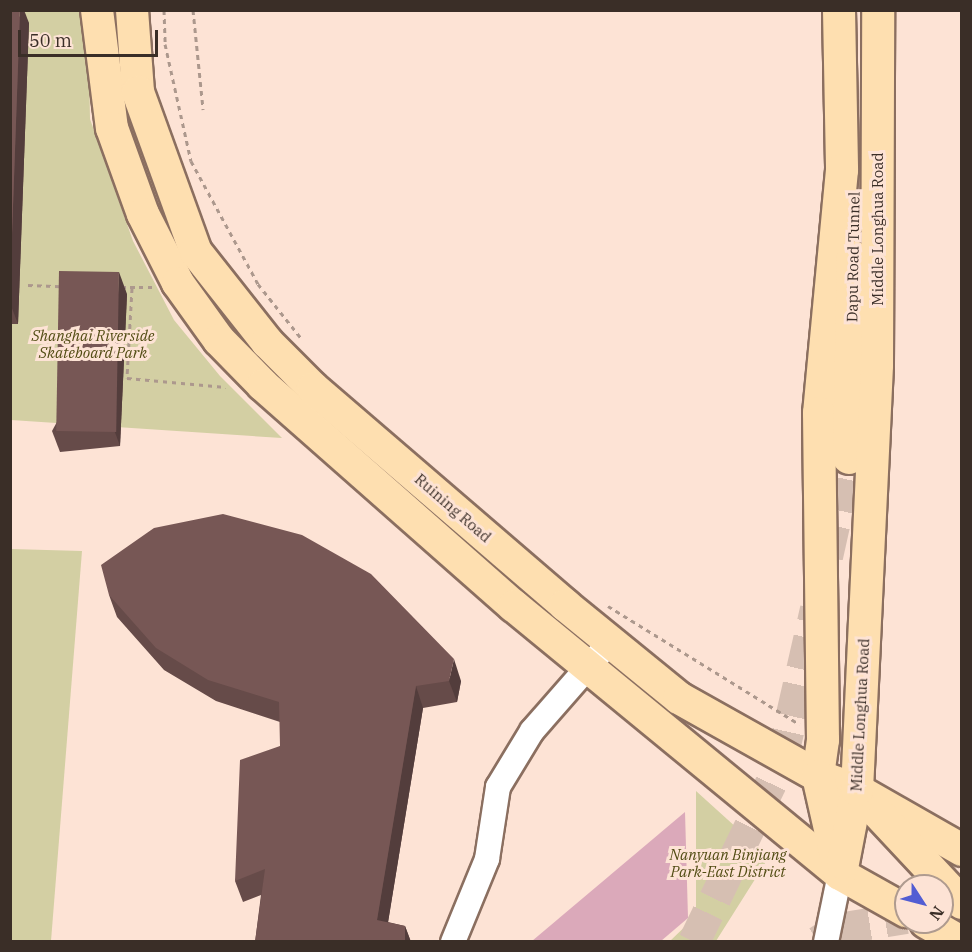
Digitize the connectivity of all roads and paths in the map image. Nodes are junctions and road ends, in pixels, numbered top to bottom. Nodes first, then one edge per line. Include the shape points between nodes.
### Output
1 (97, 10) edge
2 (132, 10) edge
3 (164, 10) edge
4 (193, 10) edge
5 (839, 10) edge
6 (878, 10) edge
7 (838, 56) junction
8 (203, 109) dead end
9 (28, 285) dead end
10 (63, 286) edge
11 (153, 286) dead end
12 (109, 287) edge
13 (132, 288) junction
14 (302, 340) dead end
15 (226, 387) dead end
16 (849, 458) tunnel mouth
17 (607, 605) dead end
18 (610, 642) junction
19 (588, 667) junction
20 (824, 740) junction
21 (818, 776) junction
22 (857, 790) junction
23 (909, 847) junction
24 (962, 850) edge
25 (840, 874) junction
26 (962, 874) edge
27 (894, 903) edge
28 (962, 903) edge
29 (947, 934) edge
30 (453, 942) edge
31 (826, 942) edge
32 (961, 942) edge

1 - 19 main road via 112,128 143,214 178,283 219,339 262,385
2 - 18 main road, Ruining Road via 138,92 153,141 196,252 233,303 313,388
3 - 14 path via 165,44 192,161 258,284
4 - 8 path
5 - 7 main road
6 - 22 main road, Middle Longhua Road via 877,365
7 - 16 main road, Dapu Road Tunnel via 855,190
7 - 20 main road via 842,170 819,413
9 - 10 path
11 - 13 path
12 - 13 path
13 - 15 path via 127,378
17 - 20 path
18 - 19 street
18 - 21 main road, Ruining Road via 679,698
19 - 25 main road
19 - 30 street via 532,732 498,787 487,859
20 - 21 main road
21 - 22 main road, Ruining Road
21 - 25 main road
22 - 23 main road
22 - 24 main road, Ruining Road
22 - 25 main road, Middle Longhua Road
23 - 26 main road
23 - 28 main road
25 - 27 main road
25 - 31 street via 839,894
29 - 32 main road

